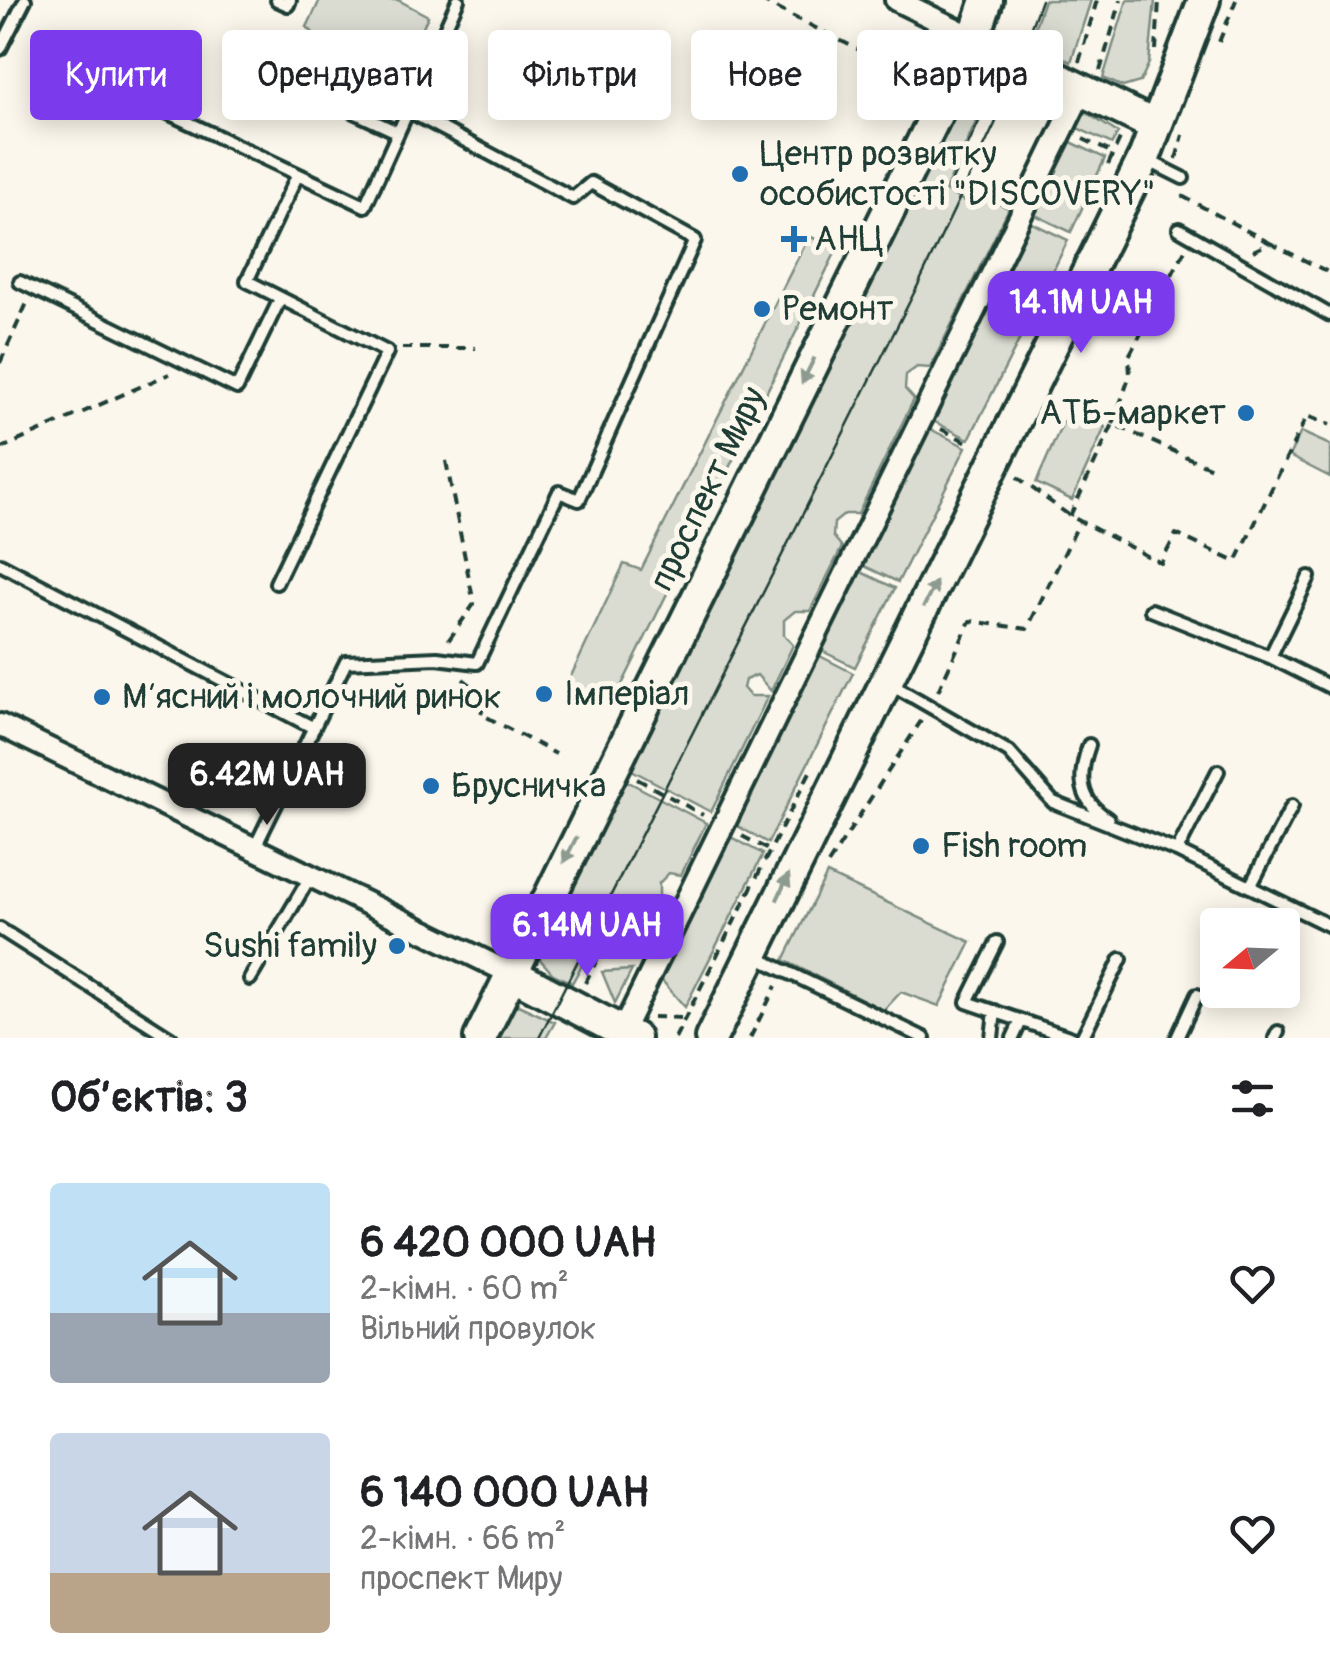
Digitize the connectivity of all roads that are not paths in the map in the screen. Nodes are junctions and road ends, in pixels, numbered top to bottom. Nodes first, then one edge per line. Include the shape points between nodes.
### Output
1 (25, 0) edge
2 (277, 0) edge
3 (290, 0) edge
4 (896, 0) edge
5 (987, 0) edge
6 (1204, 0) edge
7 (453, 2) edge
8 (441, 30) edge
9 (958, 30) edge
10 (977, 30) edge
11 (0, 49) edge
12 (1063, 81) edge
13 (1076, 102) dead end
14 (181, 120) edge
15 (371, 120) edge
16 (402, 120) edge
17 (426, 120) edge
18 (922, 120) edge
19 (1144, 120) junction
20 (397, 132) junction
21 (1132, 160) junction
22 (297, 176) junction
23 (1184, 178) dead end
24 (1179, 229) dead end
25 (20, 282) dead end
26 (280, 299) junction
27 (1330, 314) edge
28 (0, 564) edge
29 (1310, 577) dead end
30 (276, 583) dead end
31 (1151, 610) dead end
32 (1270, 657) junction
33 (887, 681) junction
34 (1330, 686) edge
35 (0, 725) edge
36 (314, 728) junction
37 (1089, 745) dead end
38 (1218, 771) dead end
39 (1292, 806) dead end
40 (1125, 830) junction
41 (254, 849) junction
42 (1177, 851) junction
43 (312, 875) junction
44 (1250, 887) junction
45 (1330, 926) edge
46 (0, 929) edge
47 (997, 942) dead end
48 (752, 955) junction
49 (1121, 958) dead end
50 (512, 974) junction
51 (250, 979) dead end
52 (1197, 994) dead end
53 (994, 1011) junction
54 (1021, 1021) junction
55 (631, 1024) edge
56 (713, 1034) edge
57 (171, 1038) edge
58 (480, 1038) edge
59 (924, 1038) edge
60 (992, 1038) edge
61 (1013, 1038) edge
62 (1072, 1038) edge
63 (1082, 1038) edge
64 (1176, 1038) edge

1 - 11 lane
2 - 3 lane
4 - 9 street
5 - 10 street, проспект Миру
6 - 19 street
7 - 8 lane
12 - 19 street
13 - 55 street via 661,949
14 - 22 lane
15 - 20 lane
16 - 20 lane
17 - 36 lane via 573,198 591,183 696,240 579,500 559,492 477,663 346,662
18 -> 50 street, проспект Миру
19 - 21 street
20 - 22 lane via 365,206
21 - 23 lane
33 -> 21 street
22 - 26 lane via 247,281
24 - 27 lane
25 - 26 lane via 236,388
26 - 30 lane via 387,352
28 - 36 lane
29 - 32 lane
31 - 32 lane
32 - 34 lane
33 - 40 lane via 1009,752 1053,802
48 -> 33 street
35 - 41 street
36 - 41 lane
37 - 40 lane via 1080,772 1083,793
38 - 42 lane
39 - 44 lane
40 - 42 lane
41 - 43 street
42 - 44 lane
43 - 50 street
43 - 51 lane
44 - 45 lane
46 - 57 lane
47 - 53 lane via 967,1002
48 - 56 street
48 - 59 lane
49 - 63 lane
50 - 55 street
50 - 58 street, проспект Миру
52 - 64 lane
53 - 54 lane
53 - 60 lane
54 - 61 lane
54 - 62 lane

